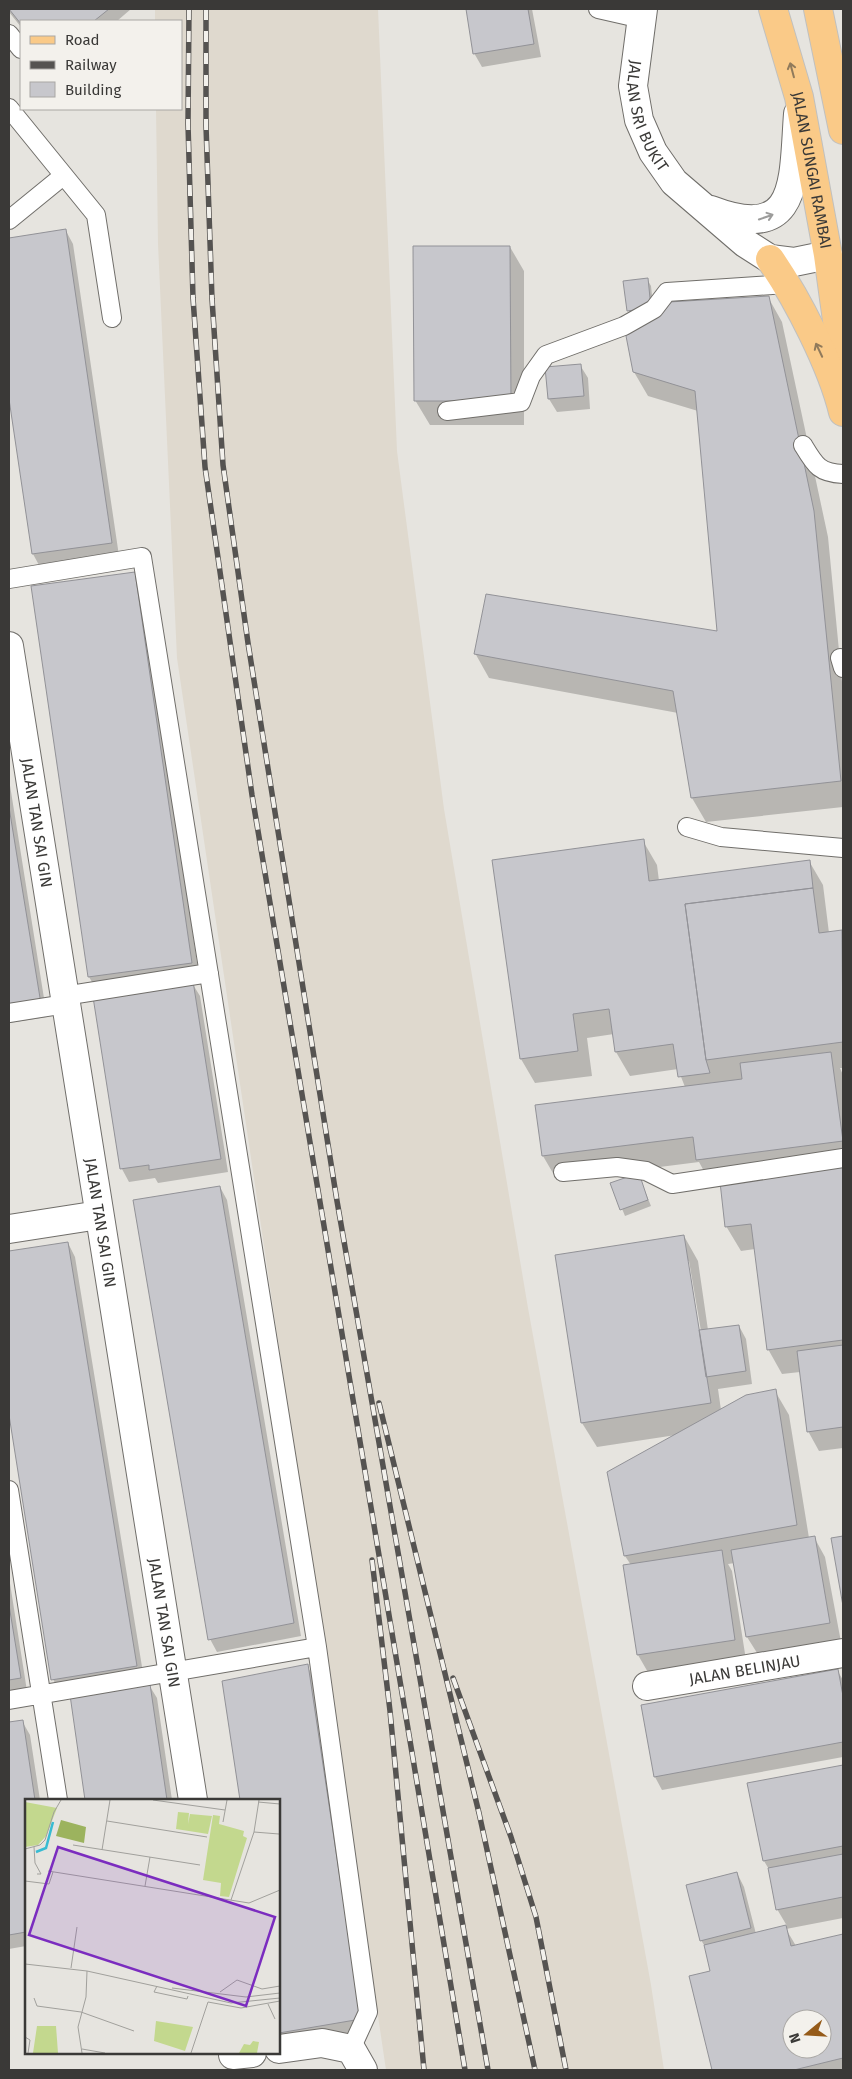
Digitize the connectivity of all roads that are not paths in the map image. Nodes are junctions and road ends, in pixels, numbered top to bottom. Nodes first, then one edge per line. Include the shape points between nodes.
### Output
1 (598, 9) edge
2 (819, 9) edge
3 (643, 14) edge
4 (776, 16) edge
5 (9, 34) edge
6 (20, 48) edge
7 (843, 55) edge
8 (799, 97) junction
9 (9, 108) edge
10 (843, 130) edge
11 (63, 176) junction
12 (702, 207) junction
13 (9, 220) edge
14 (836, 251) edge
15 (770, 259) junction
16 (787, 284) junction
17 (112, 318) dead end
18 (843, 364) edge
19 (447, 411) dead end
20 (843, 412) edge
21 (803, 445) dead end
22 (843, 474) edge
23 (9, 578) edge
24 (9, 646) edge
25 (687, 827) dead end
26 (843, 848) edge
27 (209, 973) junction
28 (65, 1000) junction
29 (9, 1013) edge
30 (843, 1158) edge
31 (563, 1172) dead end
32 (99, 1215) junction
33 (9, 1229) edge
34 (9, 1490) edge
35 (317, 1647) junction
36 (843, 1653) edge
37 (173, 1671) junction
38 (647, 1686) dead end
39 (40, 1694) junction
40 (9, 1700) edge
41 (58, 1799) edge
42 (193, 1799) edge
43 (280, 2049) edge
44 (357, 2060) edge

1 - 3 lane
2 - 7 main road
2 - 10 main road
3 - 12 street, JALAN SRI BUKIT via 633,86 639,120 652,152 674,182
8 -> 4 main road, JALAN SUNGAI RAMBAI
5 - 6 lane
12 -> 8 street, JALAN SRI BUKIT via 731,218 748,220 767,218 780,210 794,176
8 - 14 main road, JALAN SUNGAI RAMBAI
9 - 11 lane
11 - 13 lane
11 - 17 lane via 96,216
12 - 15 street, JALAN SRI BUKIT
14 - 15 street, JALAN SRI BUKIT via 794,262
14 - 18 main road, JALAN SUNGAI RAMBAI
15 - 16 main road
16 - 19 lane via 667,292 654,309 624,326 546,355 531,376 521,402
20 -> 16 main road via 822,355
21 - 22 lane via 816,466 830,474
23 - 27 lane via 142,557
24 - 28 street, JALAN TAN SAI GIN
25 - 26 lane via 721,837
27 - 28 lane
27 - 35 lane
28 - 29 lane
28 - 32 street, JALAN TAN SAI GIN
30 - 31 lane via 672,1184 646,1171 627,1168
32 - 33 street
32 - 37 street, JALAN TAN SAI GIN
34 - 39 lane
35 - 37 lane
35 - 44 lane via 368,2012
36 - 38 street, JALAN BELINJAU
37 - 39 lane
37 - 42 street, JALAN TAN SAI GIN
39 - 40 lane
39 - 41 lane
43 - 44 street via 322,2043

